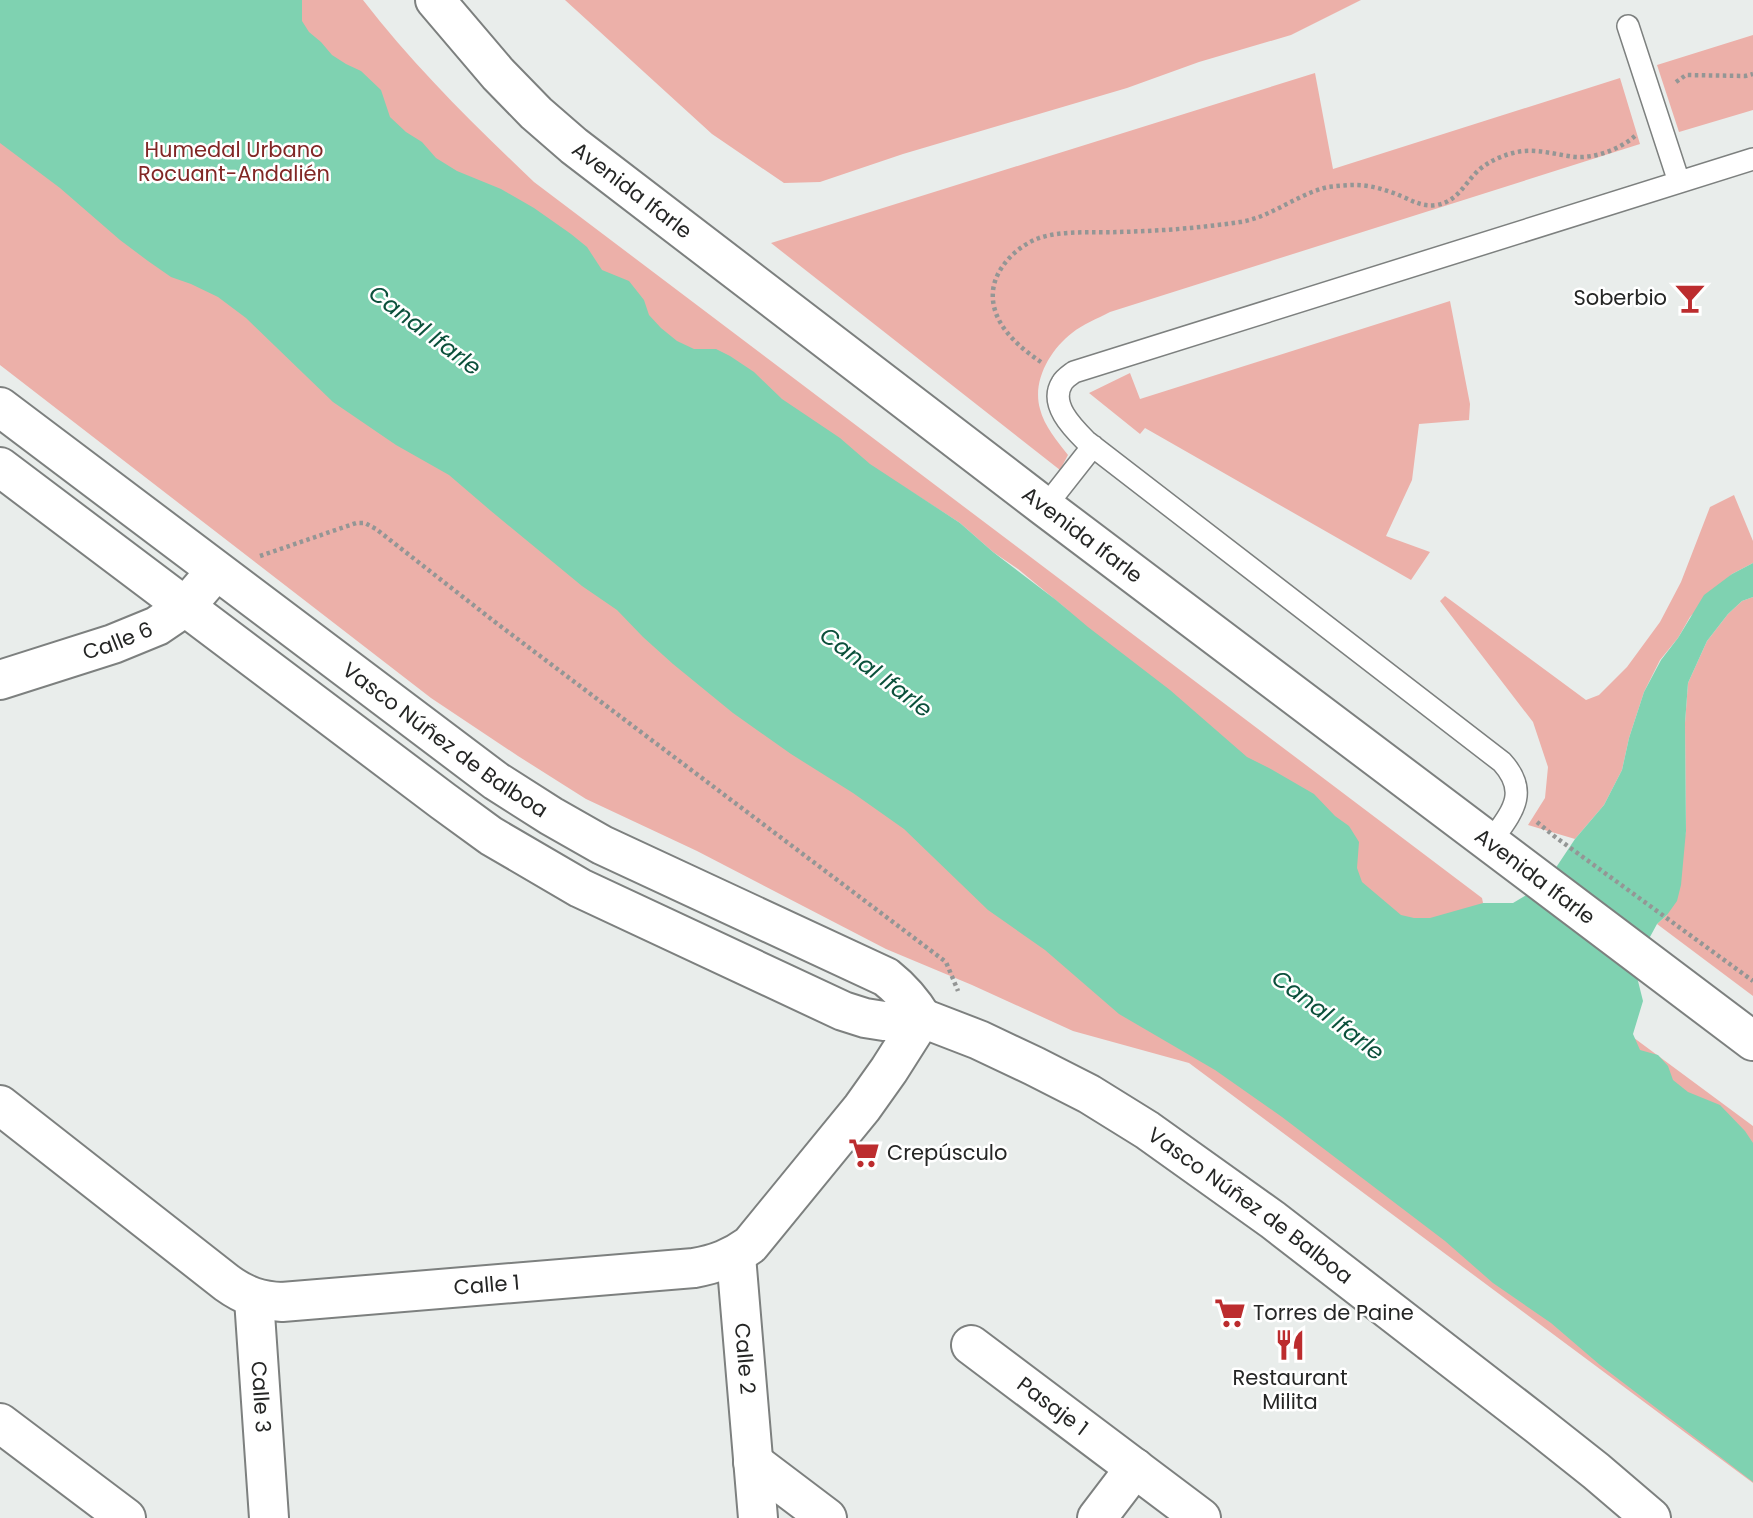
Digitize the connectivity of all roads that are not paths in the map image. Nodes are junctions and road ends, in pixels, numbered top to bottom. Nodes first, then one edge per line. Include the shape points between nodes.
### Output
1 (435, 0) edge
2 (1628, 26) dead end
3 (1753, 159) edge
4 (1679, 182) junction
5 (0, 407) edge
6 (1093, 446) junction
7 (0, 467) edge
8 (1045, 507) junction
9 (216, 570) junction
10 (185, 607) junction
11 (0, 680) edge
12 (1490, 843) junction
13 (922, 1018) junction
14 (1753, 1041) edge
15 (0, 1105) edge
16 (736, 1255) junction
17 (254, 1299) junction
18 (971, 1345) dead end
19 (1, 1425) edge
20 (753, 1462) junction
21 (1135, 1468) junction
22 (262, 1510) edge
23 (126, 1518) edge
24 (758, 1518) edge
25 (827, 1518) edge
26 (1097, 1518) edge
27 (1201, 1518) edge
28 (1651, 1518) edge

1 - 8 street, Avenida Ifarle via 498,74 574,146
2 - 4 lane
3 - 4 lane
4 - 6 lane via 1074,372 1062,381 1060,406 1073,428
5 - 9 street, Vasco Núñez de Balboa
6 - 8 lane
6 - 12 lane via 1502,762 1517,792 1508,817
7 - 10 street, Vasco Núñez de Balboa
8 - 12 street, Avenida Ifarle
9 - 10 street, Calle 6
9 - 13 street, Vasco Núñez de Balboa via 444,743 551,816 654,871 886,977 904,992
10 - 11 street, Calle 6 via 134,636
10 - 13 street, Vasco Núñez de Balboa via 481,829 580,888 843,1011 884,1021
12 - 14 street, Avenida Ifarle
13 - 16 street, Calle 1 via 862,1108 763,1232
13 - 28 street, Vasco Núñez de Balboa via 1034,1066 1147,1130 1273,1220
15 - 17 street, Calle 1 via 227,1283
16 - 17 street, Calle 1 via 694,1268 282,1302
16 - 20 street, Calle 2
17 - 22 street, Calle 3
18 - 21 street, Pasaje 1
19 - 23 street
20 - 24 street, Calle 2
20 - 25 street
21 - 26 street
21 - 27 street, Pasaje 1

